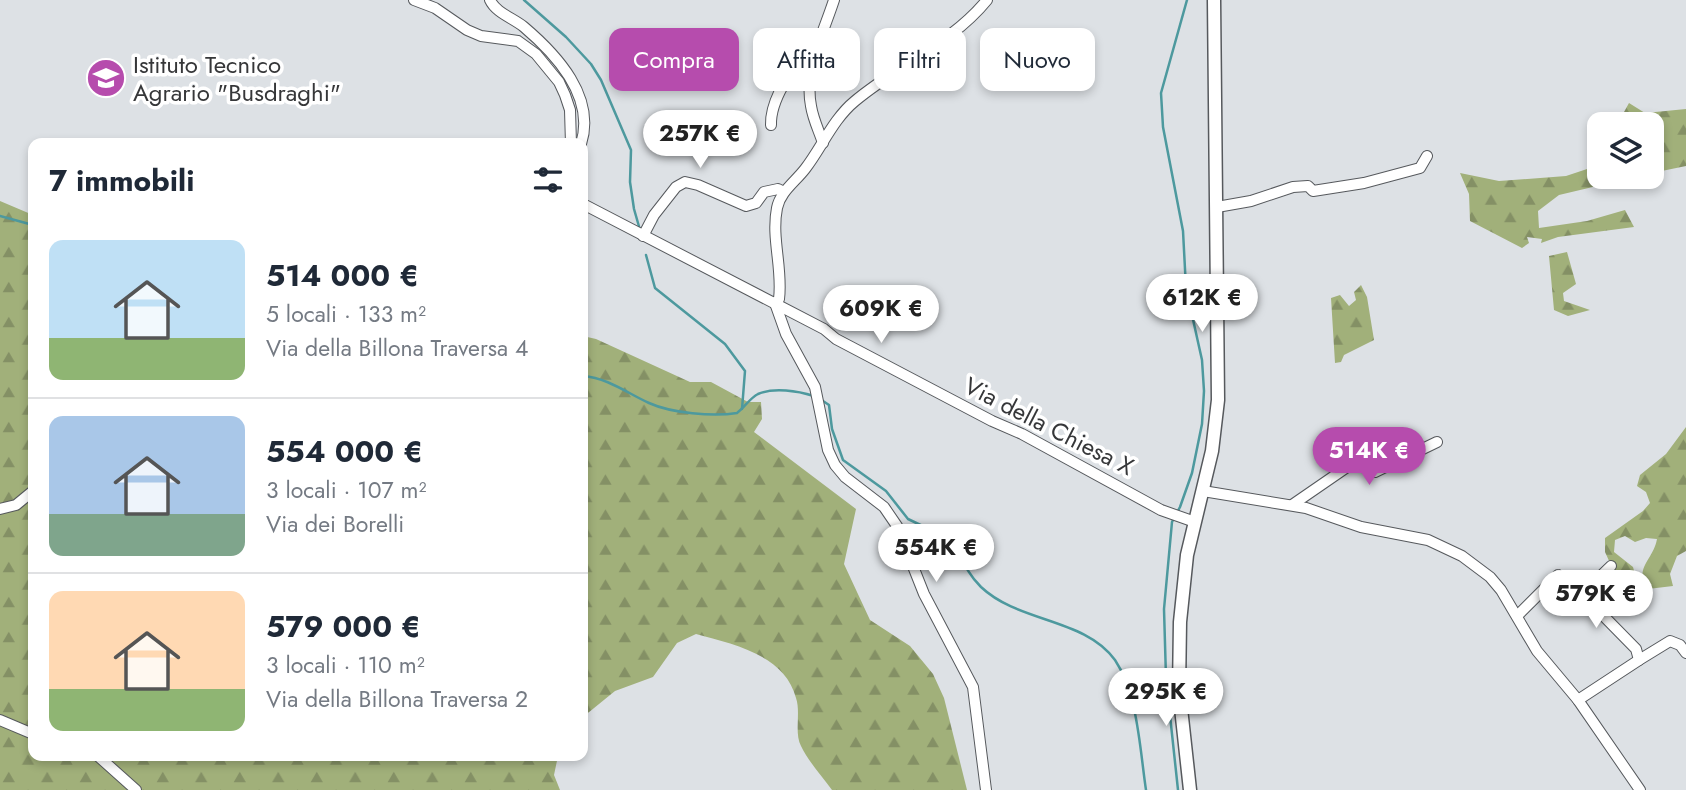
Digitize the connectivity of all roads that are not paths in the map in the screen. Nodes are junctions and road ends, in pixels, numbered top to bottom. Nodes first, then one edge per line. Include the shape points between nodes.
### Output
1 (414, 0) edge
2 (491, 0) edge
3 (834, 0) edge
4 (987, 0) edge
5 (1214, 0) edge
6 (432, 4) edge
7 (825, 28) edge
8 (781, 91) edge
9 (810, 91) edge
10 (771, 125) dead end
11 (570, 138) edge
12 (582, 138) edge
13 (823, 143) junction
14 (1427, 156) dead end
15 (784, 192) junction
16 (588, 207) edge
17 (1217, 207) junction
18 (643, 236) junction
19 (775, 303) junction
20 (1437, 442) dead end
21 (1203, 491) junction
22 (28, 495) edge
23 (1292, 505) junction
24 (0, 509) edge
25 (1190, 520) junction
26 (1611, 566) dead end
27 (1582, 594) junction
28 (1517, 616) junction
29 (1686, 653) edge
30 (1639, 660) junction
31 (1578, 701) junction
32 (0, 720) edge
33 (28, 732) edge
34 (104, 761) edge
35 (136, 790) edge
36 (986, 790) edge
37 (1190, 790) edge
38 (1640, 790) edge

1 - 6 street
2 - 12 street via 536,38 577,88 585,120
3 - 7 street
4 - 13 street via 957,30 855,100
5 - 17 main road
6 - 11 street via 467,30 518,41 536,54 565,95
8 - 10 street via 771,111
9 - 13 street
13 - 15 street
14 - 17 street via 1420,168 1364,183 1313,191 1308,186 1293,187
15 - 18 street via 764,192 756,203 746,206 685,183 676,187
15 - 19 street via 776,219 780,290
16 - 18 street, Via della Chiesa X
17 - 21 main road via 1219,400
18 - 19 street, Via della Chiesa X
19 - 25 street, Via della Chiesa X via 1161,510
19 - 36 street via 816,391 835,465 884,507 897,526 924,594 973,687
20 - 23 street via 1375,472 1353,463
21 - 23 street
21 - 25 main road
22 - 24 street via 16,505
23 - 28 street via 1361,527 1439,544 1490,578
25 - 37 main road via 1179,653
26 - 27 street
27 - 28 street via 1558,575
27 - 30 street via 1636,649
28 - 31 street via 1546,663
29 - 30 street via 1670,641
30 - 31 street
31 - 38 street
32 - 33 street
34 - 35 street

